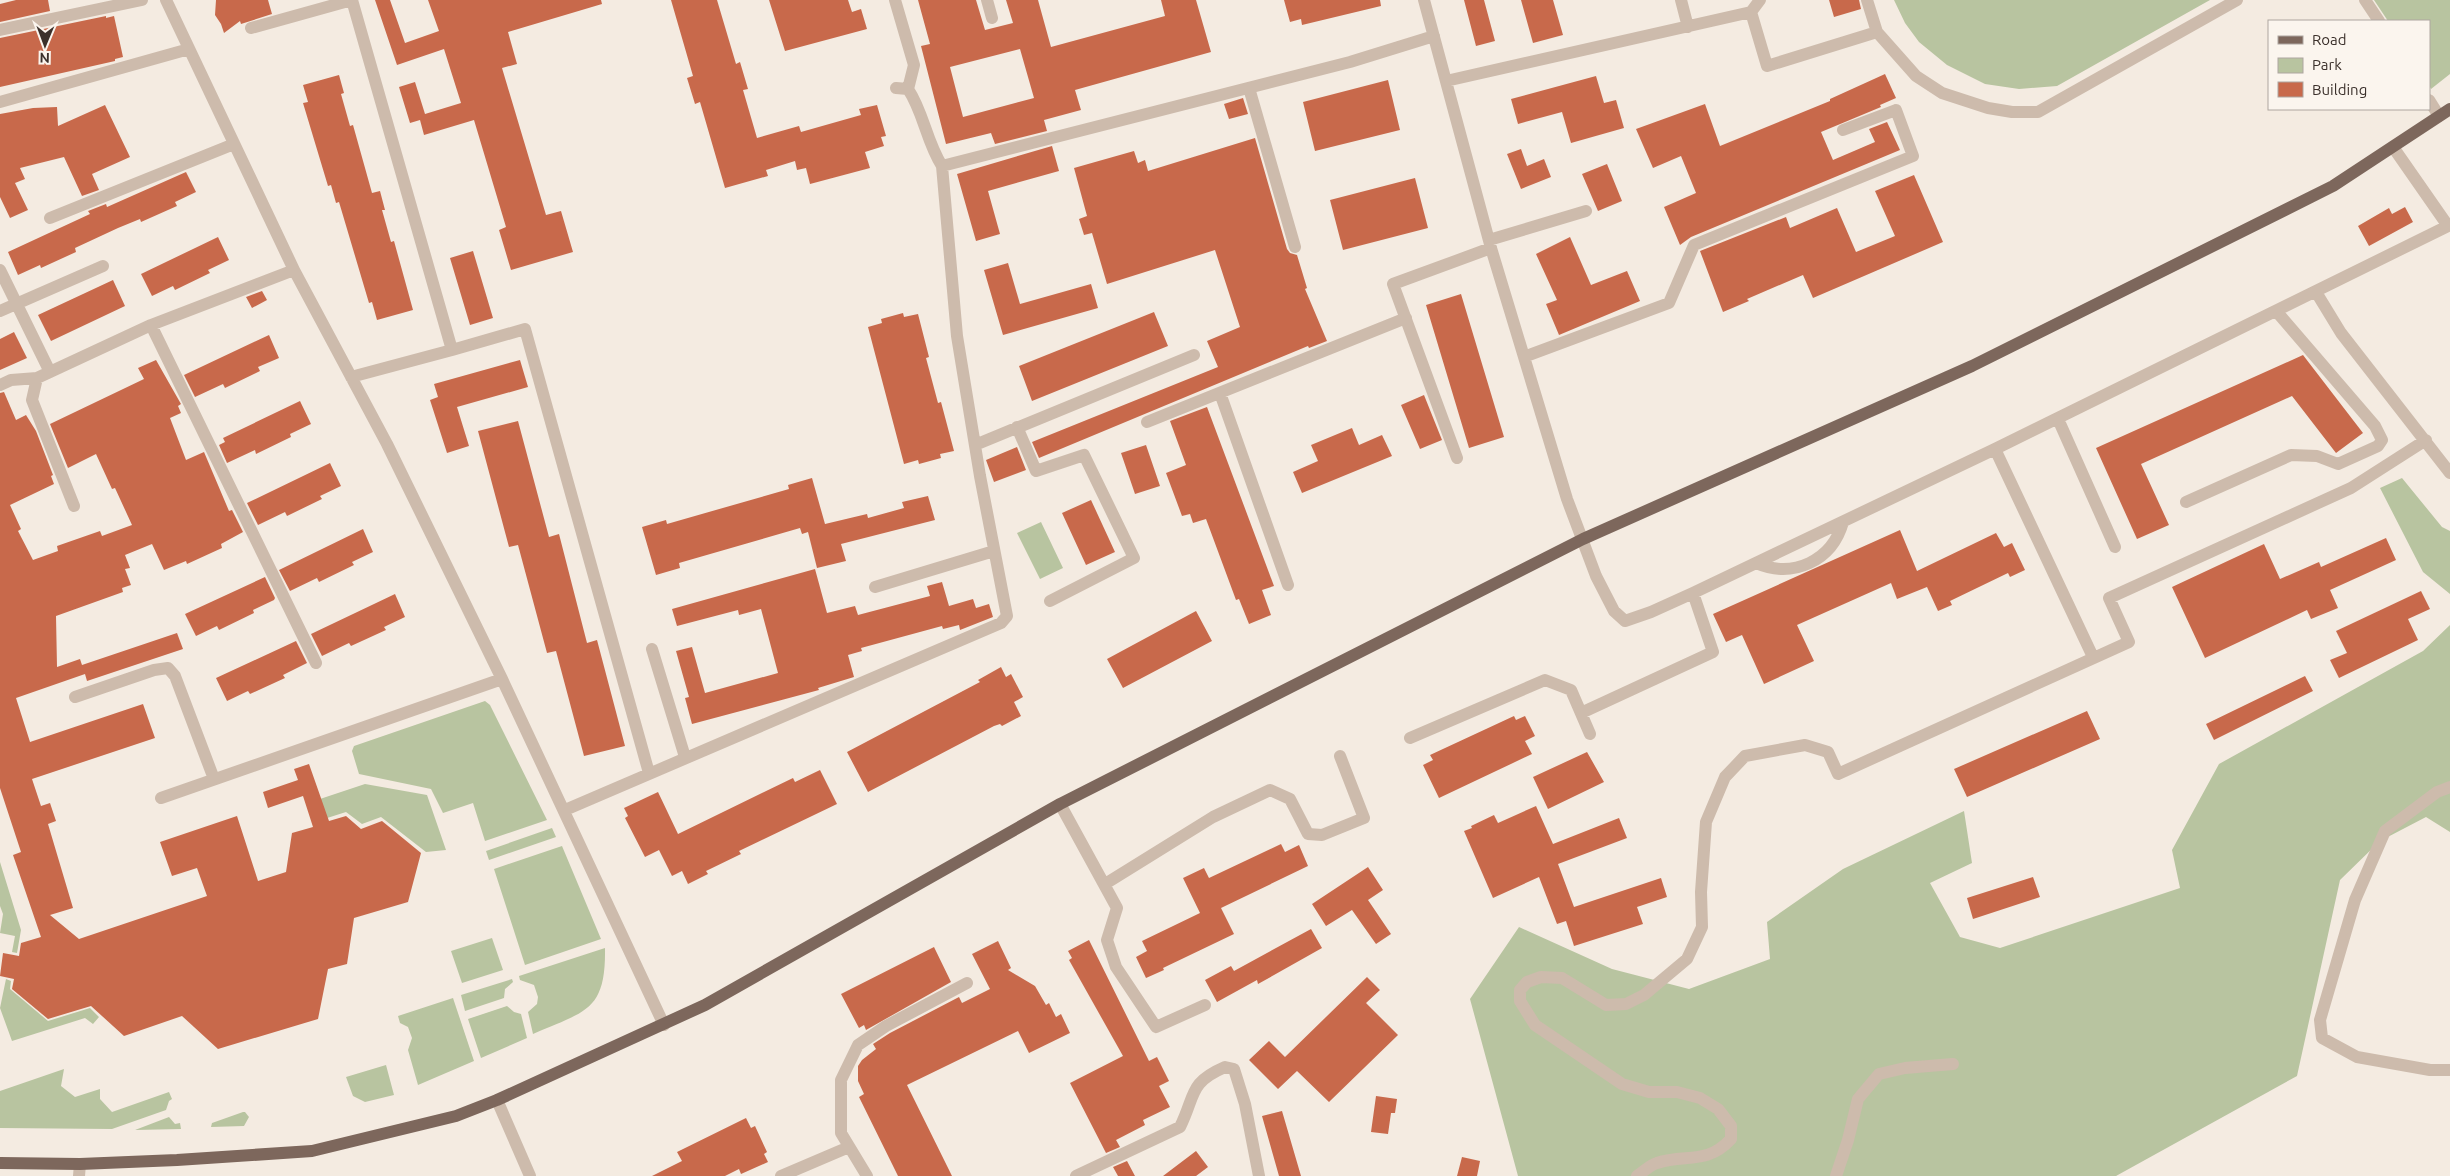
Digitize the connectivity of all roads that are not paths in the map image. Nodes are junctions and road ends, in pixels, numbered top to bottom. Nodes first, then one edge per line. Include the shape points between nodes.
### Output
1 (142, 0) edge
2 (166, 0) edge
3 (895, 0) edge
4 (987, 0) edge
5 (1424, 0) edge
6 (1681, 0) edge
7 (1760, 0) edge
8 (1867, 0) edge
9 (2237, 0) edge
10 (2365, 0) edge
11 (1750, 12) junction
12 (992, 18) dead end
13 (2378, 20) edge
14 (1688, 27) junction
15 (250, 28) dead end
16 (0, 30) edge
17 (1877, 32) junction
18 (1434, 36) junction
19 (189, 49) junction
20 (1446, 81) junction
21 (1249, 88) junction
22 (2430, 101) edge
23 (0, 102) edge
24 (2445, 113) edge
25 (1843, 130) dead end
26 (234, 144) junction
27 (2393, 147) junction
28 (942, 166) junction
29 (1586, 211) dead end
30 (50, 218) dead end
31 (2449, 226) edge
32 (1490, 244) junction
33 (1295, 248) dead end
34 (103, 266) dead end
35 (0, 270) edge
36 (294, 270) junction
37 (2316, 292) junction
38 (16, 304) junction
39 (0, 311) edge
40 (2276, 312) junction
41 (1406, 318) junction
42 (151, 326) junction
43 (452, 350) junction
44 (1194, 355) dead end
45 (1524, 357) junction
46 (50, 372) junction
47 (351, 377) junction
48 (37, 378) junction
49 (0, 385) edge
50 (1220, 393) junction
51 (2058, 419) junction
52 (1147, 422) dead end
53 (1018, 427) junction
54 (2426, 440) junction
55 (975, 445) junction
56 (1995, 449) junction
57 (1457, 458) dead end
58 (2450, 473) edge
59 (2186, 502) dead end
60 (74, 506) dead end
61 (1842, 522) junction
62 (1582, 539) junction
63 (2115, 547) dead end
64 (994, 551) junction
65 (1756, 563) junction
66 (1288, 585) dead end
67 (874, 587) dead end
68 (1693, 593) junction
69 (1050, 600) dead end
70 (652, 649) dead end
71 (2092, 657) junction
72 (316, 663) dead end
73 (502, 679) junction
74 (75, 697) dead end
75 (1581, 713) junction
76 (1590, 734) dead end
77 (1410, 738) dead end
78 (1340, 756) dead end
79 (685, 757) junction
80 (649, 773) junction
81 (214, 779) junction
82 (2450, 787) edge
83 (161, 798) dead end
84 (1060, 804) junction
85 (565, 810) junction
86 (1105, 884) junction
87 (967, 982) dead end
88 (1205, 1005) dead end
89 (664, 1025) junction
90 (1953, 1064) dead end
91 (2450, 1070) edge
92 (497, 1100) junction
93 (849, 1146) junction
94 (0, 1163) edge
95 (80, 1170) edge
96 (530, 1176) edge
97 (781, 1176) edge
98 (867, 1176) edge
99 (1076, 1176) edge
100 (1259, 1176) edge
101 (1637, 1176) edge
102 (1836, 1176) edge

1 - 16 street
2 - 19 street
3 - 28 street via 914,64 902,89 915,99 931,149
4 - 12 street
5 - 18 street
6 - 14 street
7 - 11 street
8 - 17 street
9 - 17 street via 2038,112 1988,108 1942,93 1916,76
10 - 13 street
11 - 14 street
11 - 17 street via 1767,66
14 - 20 street
15 - 43 street via 352,0
18 - 20 street
18 - 21 street
19 - 23 street
19 - 26 street
20 - 32 street
21 - 28 street
21 - 33 street
22 - 24 street
24 - 27 main road
25 - 45 street via 1896,110 1913,156 1694,245 1669,303
26 - 30 street
26 - 36 street
27 - 31 street
27 - 62 main road via 2333,186 1972,366
28 - 55 street via 958,336
29 - 32 street
31 - 37 street
32 - 41 street via 1393,284
32 - 45 street
34 - 38 street
35 - 38 street
36 - 42 street
36 - 47 street
37 - 40 street
37 - 54 street via 2341,333
38 - 39 street
38 - 46 street
40 - 51 street
40 - 59 street via 2375,426 2382,440 2378,446 2338,464 2317,456 2292,455
41 - 50 street
41 - 57 street
42 - 46 street
42 - 72 street
43 - 47 street
43 - 80 street via 525,329
44 - 53 street
45 - 62 street via 1566,500
46 - 48 street
47 - 73 street
48 - 49 street via 11,380
48 - 60 street via 32,400
50 - 52 street
50 - 66 street
51 - 56 street
51 - 63 street
53 - 55 street
53 - 69 street via 1036,471 1084,455 1134,558
54 - 58 street
54 - 71 street via 2351,488 2109,598 2129,642
55 - 64 street
56 - 61 street
56 - 71 street
61 - 65 street
61 - 65 street via 1839,537 1814,561 1794,568 1768,568
62 - 68 street via 1614,611 1624,621
62 - 84 main road
64 - 67 street
64 - 79 street via 1007,616 1001,623
65 - 68 street
68 - 75 street via 1713,652
70 - 79 street
71 - 101 street via 1838,774 1828,752 1805,745 1745,756 1725,777 1706,822 1700,892 1702,927 1686,959 1644,995 1626,1004 1606,1006 1562,978 1541,977 1527,982 1520,990 1520,1002 1535,1025 1622,1084 1649,1092 1677,1092 1700,1098 1718,1109 1731,1126 1731,1139 1720,1151 1656,1163
73 - 81 street
73 - 85 street
74 - 81 street via 168,668 175,676
75 - 76 street
75 - 77 street via 1571,690 1545,680
78 - 86 street via 1364,818 1322,835 1308,834 1290,799 1270,790 1213,817
79 - 80 street
80 - 85 street
81 - 83 street
82 - 91 street via 2437,792 2384,831 2355,900 2320,1020 2322,1038 2357,1058 2430,1070
84 - 86 street
84 - 89 main road
85 - 89 street
86 - 88 street via 1117,908 1107,940 1116,967 1156,1026
87 - 93 street via 858,1045 841,1080 841,1133
89 - 92 main road
90 - 102 street via 1879,1074 1858,1099
92 - 95 main road via 456,1116 312,1150
92 - 96 street via 528,1165
93 - 97 street
93 - 98 street
94 - 95 main road
99 - 100 street via 1180,1127 1194,1089 1208,1074 1225,1067 1234,1069 1245,1104

